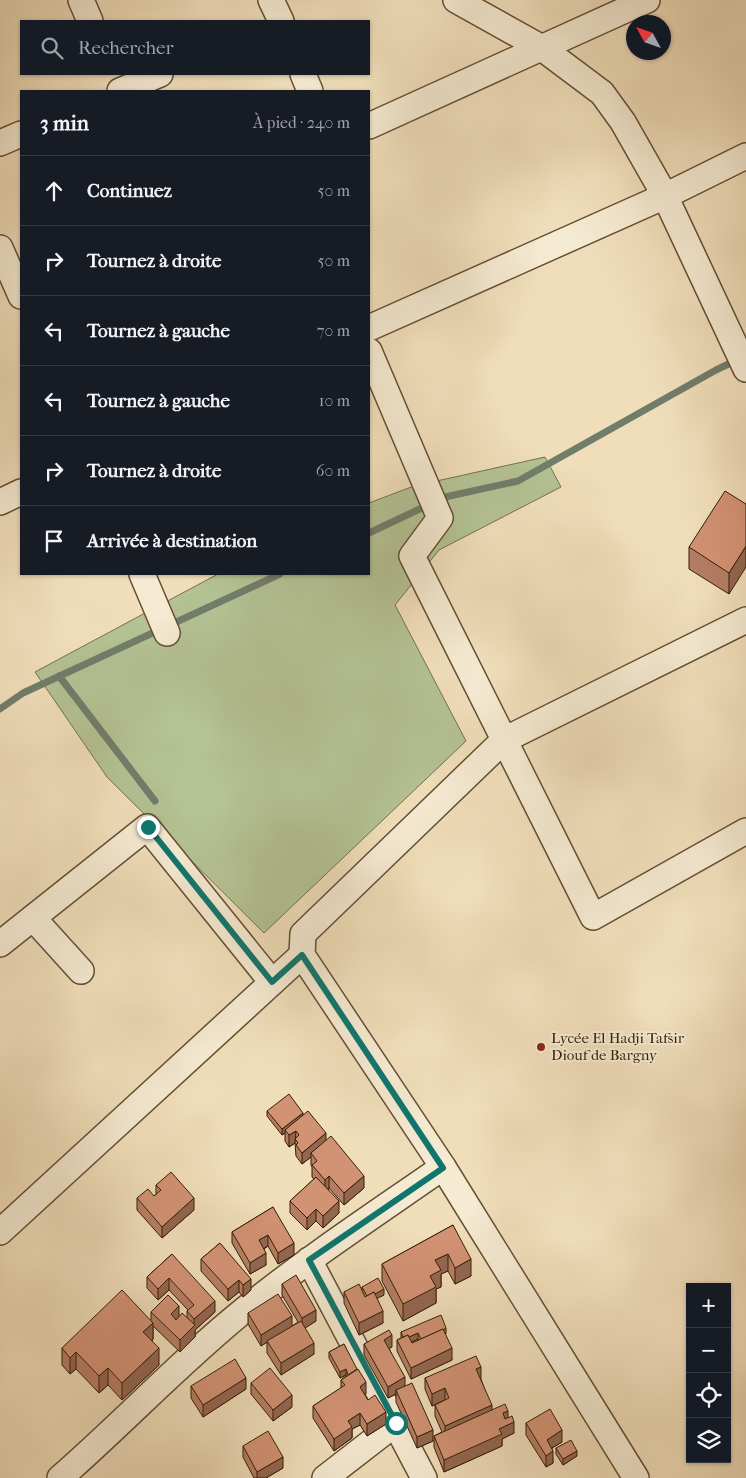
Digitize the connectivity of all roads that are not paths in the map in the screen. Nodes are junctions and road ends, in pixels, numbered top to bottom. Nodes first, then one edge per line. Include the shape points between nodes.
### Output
1 (81, 0) edge
2 (271, 0) edge
3 (456, 0) edge
4 (647, 0) edge
5 (90, 20) edge
6 (281, 20) edge
7 (542, 48) junction
8 (111, 75) edge
9 (158, 75) edge
10 (303, 75) edge
11 (118, 90) edge
12 (121, 90) edge
13 (310, 90) edge
14 (370, 126) edge
15 (20, 134) edge
16 (0, 144) edge
17 (746, 156) edge
18 (665, 196) junction
19 (0, 248) edge
20 (15, 290) edge
21 (370, 328) edge
22 (370, 352) edge
23 (746, 369) edge
24 (20, 492) edge
25 (0, 502) edge
26 (142, 575) edge
27 (746, 620) edge
28 (167, 633) dead end
29 (504, 740) junction
30 (746, 831) edge
31 (33, 918) junction
32 (0, 944) edge
33 (302, 955) junction
34 (81, 971) dead end
35 (272, 982) junction
36 (443, 1168) junction
37 (0, 1232) edge
38 (309, 1260) junction
39 (396, 1423) junction
40 (61, 1478) edge
41 (325, 1478) edge
42 (424, 1478) edge
43 (636, 1478) edge

1 - 5 street
2 - 6 street
3 - 7 street
4 - 7 street
7 - 14 street
7 - 18 street via 602,93 623,122
8 - 11 street
9 - 12 street
10 - 13 street
15 - 16 street
17 - 18 street
18 - 21 street
18 - 23 street
19 - 20 street
22 - 29 street via 440,518 412,556
24 - 25 street
26 - 28 street
27 - 29 street
29 - 30 street via 593,917
29 - 33 street via 303,934
31 - 32 street
31 - 34 street
31 - 35 street via 148,827
33 - 35 street
33 - 36 street
35 - 37 street
36 - 38 street
36 - 43 street
38 - 39 street
38 - 40 street via 205,1344
39 - 41 street
39 - 42 street

